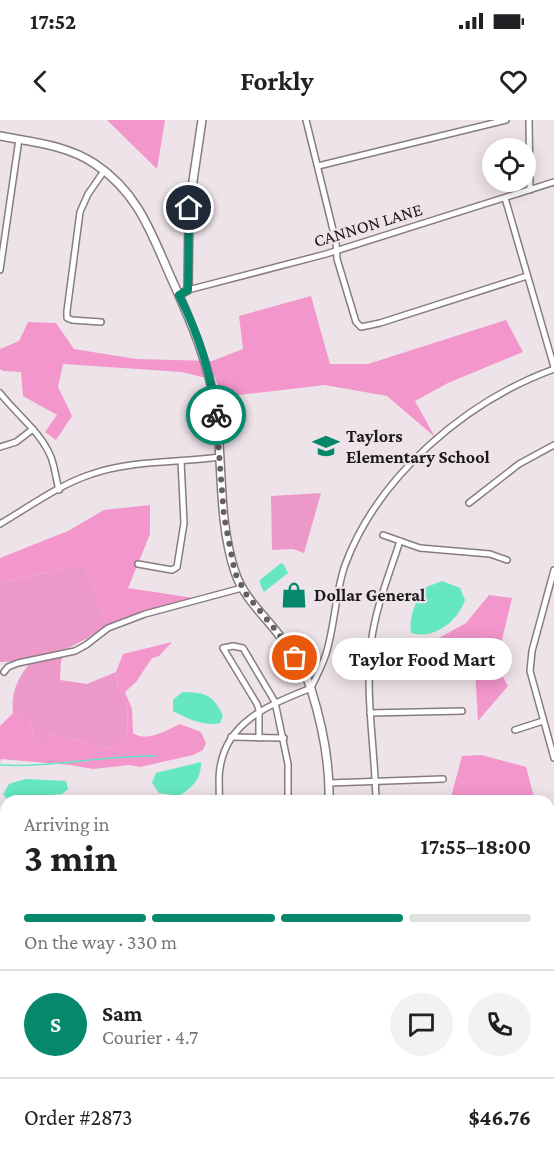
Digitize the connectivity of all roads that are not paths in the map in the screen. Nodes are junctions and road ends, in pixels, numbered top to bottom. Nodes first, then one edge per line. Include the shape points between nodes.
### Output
1 (202, 120) edge
2 (306, 120) edge
3 (506, 120) edge
4 (529, 120) edge
5 (0, 136) edge
6 (529, 138) edge
7 (19, 139) junction
8 (318, 166) junction
9 (104, 171) junction
10 (554, 182) edge
11 (536, 188) edge
12 (524, 192) edge
13 (506, 198) junction
14 (0, 210) edge
15 (8, 211) junction
16 (337, 251) junction
17 (0, 270) edge
18 (527, 276) junction
19 (188, 290) junction
20 (179, 295) junction
21 (101, 322) dead end
22 (554, 368) edge
23 (0, 393) edge
24 (33, 429) junction
25 (554, 445) edge
26 (0, 447) edge
27 (220, 457) junction
28 (181, 461) junction
29 (59, 490) junction
30 (469, 503) dead end
31 (0, 524) edge
32 (383, 535) dead end
33 (400, 541) junction
34 (507, 560) dead end
35 (138, 564) dead end
36 (554, 570) edge
37 (242, 588) junction
38 (4, 672) dead end
39 (311, 688) junction
40 (275, 702) junction
41 (259, 710) junction
42 (462, 711) dead end
43 (370, 713) junction
44 (543, 721) junction
45 (515, 730) dead end
46 (231, 737) junction
47 (259, 738) junction
48 (284, 738) junction
49 (554, 758) edge
50 (443, 779) dead end
51 (376, 780) junction
52 (329, 783) junction
53 (219, 795) edge
54 (288, 795) edge
55 (329, 795) edge
56 (376, 795) edge

1 - 19 street via 189,208
2 - 8 street
3 - 8 street
4 - 6 street
5 - 7 street
7 - 9 street via 69,151
7 - 15 street
8 - 16 street
9 - 20 street via 125,189 142,212
9 - 21 street via 80,212 67,311 67,318 72,320
10 - 11 street, CANNON LANE
12 - 13 street, CANNON LANE
13 - 16 street, CANNON LANE
13 - 18 street
14 - 15 street
15 - 17 street
16 - 18 street via 356,322 361,327
16 - 19 street, CANNON LANE
18 - 22 street
19 - 20 street
20 - 27 street via 208,371
22 - 39 street via 454,425 412,462 384,495 345,565 326,654
23 - 24 street
24 - 26 street via 16,442
24 - 29 street via 50,455
25 - 30 street via 519,464
27 - 28 street
27 - 37 street via 229,546
28 - 29 street via 106,470
28 - 35 street via 183,523 177,567 172,570
29 - 31 street
32 - 33 street
33 - 34 street via 420,548 490,554
33 - 43 street via 375,620
36 - 44 street via 530,661
37 - 38 street via 145,614 108,628 82,648 18,663
37 - 39 street via 287,645
39 - 40 street
39 - 52 street
40 - 41 street
40 - 41 street via 243,648 223,648
40 - 48 street
41 - 46 street
41 - 47 street
42 - 43 street
43 - 51 street
44 - 45 street
44 - 49 street
46 - 47 street
46 - 53 street via 220,768
47 - 48 street
48 - 54 street
50 - 51 street
51 - 52 street
51 - 56 street
52 - 55 street

